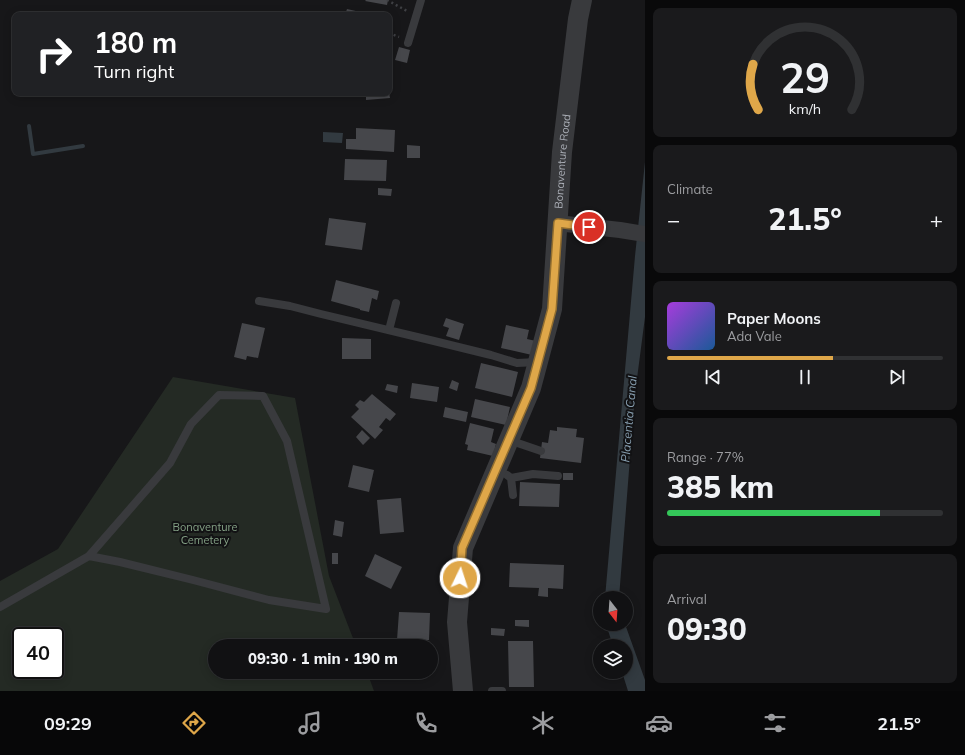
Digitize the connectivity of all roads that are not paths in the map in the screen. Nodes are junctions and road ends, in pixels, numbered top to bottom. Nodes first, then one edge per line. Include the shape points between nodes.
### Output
1 (421, 0) edge
2 (582, 0) edge
3 (408, 43) dead end
4 (558, 223) junction
5 (645, 234) edge
6 (259, 301) dead end
7 (396, 303) dead end
8 (389, 330) junction
9 (538, 362) junction
10 (509, 440) junction
11 (540, 451) dead end
12 (504, 473) junction
13 (558, 476) dead end
14 (513, 495) dead end
15 (89, 556) junction
16 (0, 607) edge
17 (463, 691) edge
18 (492, 691) edge
19 (502, 691) edge

1 - 3 lane
2 - 4 street, Bonaventure Road via 562,152
4 - 5 street
4 - 9 street, Bonaventure Road via 552,309
6 - 8 lane
7 - 8 lane
8 - 9 lane via 517,363
9 - 10 street, Bonaventure Road via 531,388
10 - 11 lane
10 - 12 street, Bonaventure Road
12 - 13 lane
12 - 14 lane
12 - 17 street, Bonaventure Road via 462,548 457,622
15 - 15 lane via 170,463 191,424 218,395 263,396 287,441 326,609 269,600
15 - 16 lane
18 - 19 lane

